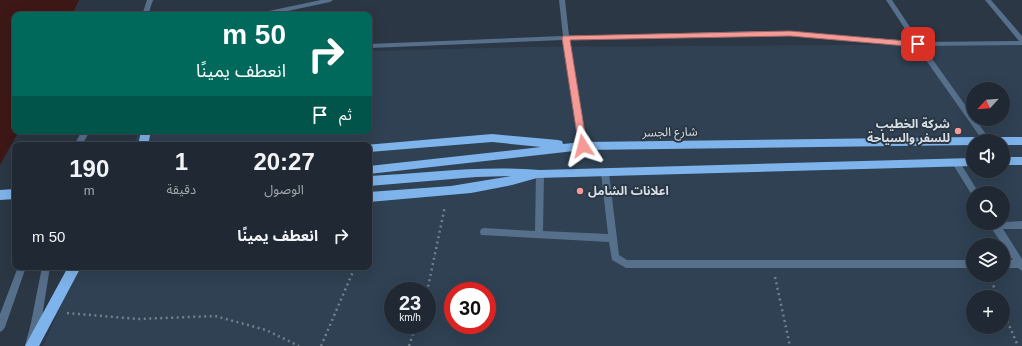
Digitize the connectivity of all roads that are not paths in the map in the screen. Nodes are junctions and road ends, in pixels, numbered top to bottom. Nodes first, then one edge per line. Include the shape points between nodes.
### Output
1 (150, 0) edge
2 (330, 0) edge
3 (562, 0) edge
4 (889, 0) edge
5 (988, 0) edge
6 (146, 12) edge
7 (273, 12) edge
8 (566, 38) junction
9 (1022, 40) edge
10 (1022, 43) edge
11 (918, 44) junction
12 (372, 46) edge
13 (982, 134) edge
14 (966, 141) edge
15 (1010, 141) edge
16 (1022, 141) edge
17 (583, 146) junction
18 (372, 148) edge
19 (1010, 161) edge
20 (1022, 161) edge
21 (966, 162) edge
22 (956, 163) junction
23 (372, 170) edge
24 (605, 173) junction
25 (540, 174) junction
26 (372, 181) edge
27 (971, 186) edge
28 (12, 194) edge
29 (0, 195) edge
30 (372, 197) edge
31 (1010, 225) edge
32 (1022, 225) edge
33 (999, 230) edge
34 (484, 232) dead end
35 (539, 235) junction
36 (612, 238) junction
37 (966, 264) edge
38 (1010, 265) edge
39 (1021, 266) edge
40 (21, 270) edge
41 (45, 270) edge
42 (73, 270) edge
43 (0, 327) edge
44 (31, 346) edge

1 - 6 street
2 - 7 street
3 - 8 street
4 - 11 street
5 - 9 street
8 - 11 street via 790,34
8 - 12 street
8 - 17 street
10 - 11 street
11 - 13 street
14 - 17 highway, شارع الجسر
15 - 16 highway
17 - 18 highway via 492,138
17 - 23 highway, شارع الجسر
19 - 20 highway
21 - 22 highway
22 - 24 highway
22 - 27 street
24 - 25 highway
24 - 36 street
25 - 26 highway via 516,171 482,172
25 - 30 highway via 501,184 448,192
25 - 35 street
28 - 29 highway
31 - 32 street
33 - 39 street
34 - 35 street
35 - 36 street
36 - 37 street via 615,257 626,264
38 - 39 street
40 - 43 street
41 - 44 street
42 - 44 highway

